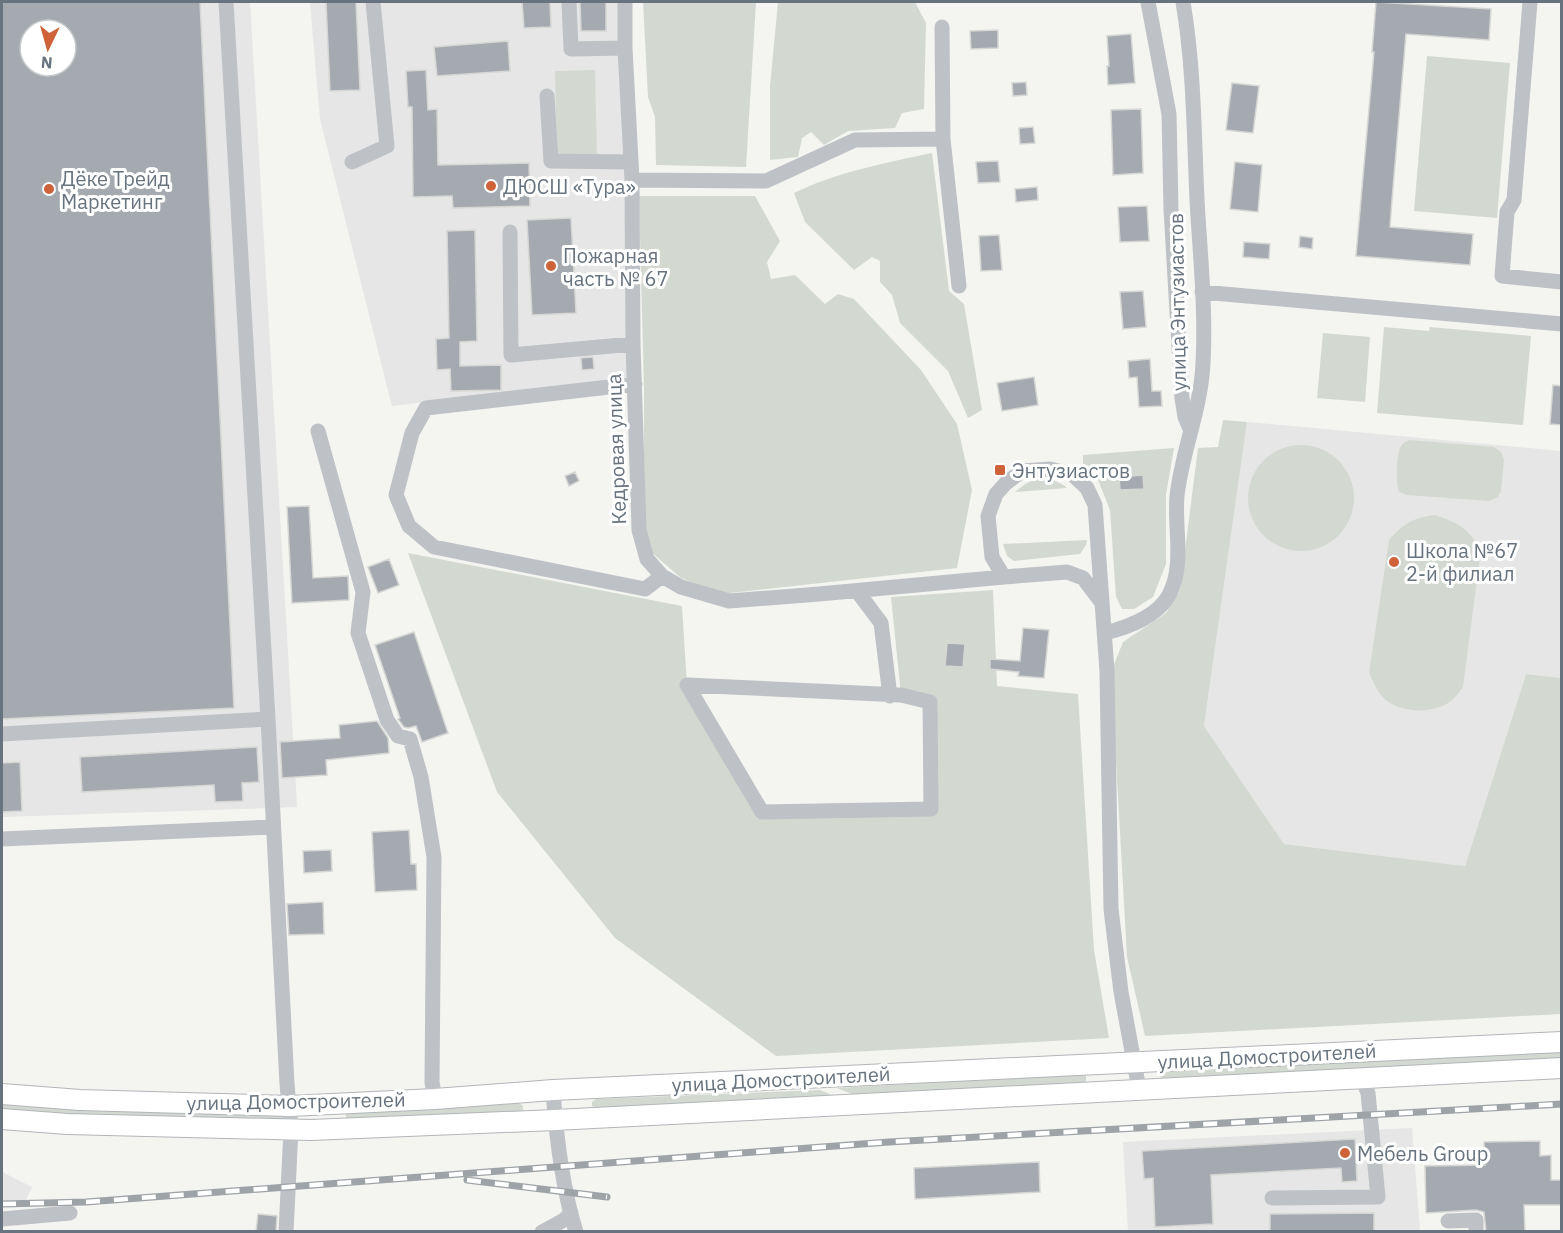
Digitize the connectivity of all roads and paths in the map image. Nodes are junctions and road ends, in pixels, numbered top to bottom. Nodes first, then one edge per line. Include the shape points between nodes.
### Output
1 (226, 2) edge
2 (373, 2) edge
3 (568, 2) edge
4 (625, 2) edge
5 (1148, 2) edge
6 (1183, 2) edge
7 (1530, 2) edge
8 (942, 27) dead end
9 (625, 48) junction
10 (547, 96) dead end
11 (943, 139) junction
12 (352, 162) dead end
13 (631, 162) junction
14 (632, 180) junction
15 (1197, 207) junction
16 (1171, 209) junction
17 (510, 232) dead end
18 (1562, 282) edge
19 (959, 286) dead end
20 (1202, 292) junction
21 (1562, 324) edge
22 (633, 344) junction
23 (635, 384) junction
24 (1191, 430) junction
25 (318, 431) dead end
26 (662, 576) junction
27 (1004, 577) junction
28 (857, 591) junction
29 (1102, 603) junction
30 (1105, 633) junction
31 (890, 696) junction
32 (268, 719) junction
33 (2, 734) edge
34 (273, 826) junction
35 (2, 839) edge
36 (1562, 1042) edge
37 (1135, 1062) junction
38 (1562, 1068) edge
39 (1362, 1078) junction
40 (1139, 1089) junction
41 (553, 1090) junction
42 (2, 1094) edge
43 (435, 1099) junction
44 (290, 1106) junction
45 (2, 1119) edge
46 (555, 1120) junction
47 (291, 1129) junction
48 (1272, 1198) dead end
49 (70, 1213) dead end
50 (570, 1213) junction
51 (2, 1219) edge
52 (1448, 1221) dead end
53 (286, 1232) edge
54 (542, 1232) edge
55 (576, 1232) edge
56 (1476, 1232) edge

1 - 32 street
2 - 12 street via 387,146
3 - 9 street via 571,49
4 - 9 street, Кедровая улица
5 - 16 street via 1169,114
6 - 15 street, улица Энтузиастов via 1190,53
7 - 18 street via 1514,200 1507,212 1502,276
8 - 11 street
9 - 13 street, Кедровая улица
10 - 13 street via 551,161
11 - 14 street via 855,140 766,181
11 - 19 street
13 - 14 street, Кедровая улица
14 - 22 street, Кедровая улица
15 - 16 street
15 - 20 street, улица Энтузиастов
16 - 24 street via 1182,398
17 - 22 street via 511,355
20 - 21 street
20 - 24 street, улица Энтузиастов via 1203,363 1199,403
22 - 23 street, Кедровая улица
23 - 26 street, Кедровая улица via 639,530 647,559
23 - 26 street via 426,408 412,433 396,495 409,526 434,547 645,589
24 - 30 street, улица Энтузиастов via 1177,498 1175,580 1154,612
25 - 43 street via 363,592 358,633 387,720 398,736 410,739 421,777 434,857
26 - 28 street, Кедровая улица via 681,588 729,601
27 - 28 street, Кедровая улица
27 - 29 street, Кедровая улица via 1067,572 1083,578
27 - 29 street via 992,557 988,516 996,494 1022,471 1050,469 1072,474 1087,488 1095,505
28 - 31 street via 881,623
29 - 30 street
30 - 37 street via 1111,909
31 - 31 street via 930,702 931,809 762,812 687,685
32 - 33 street
32 - 34 street
34 - 35 street
34 - 44 street
36 - 37 main road, улица Домостроителей
37 - 40 street
37 - 41 main road, улица Домостроителей
38 - 39 main road, улица Домостроителей
39 - 40 main road, улица Домостроителей
39 - 48 street via 1369,1100 1378,1197
40 - 46 main road, улица Домостроителей
41 - 43 main road, улица Домостроителей
41 - 46 street
42 - 44 main road, улица Домостроителей
43 - 44 main road, улица Домостроителей
44 - 47 street
45 - 47 main road, улица Домостроителей
46 - 47 main road, улица Домостроителей
46 - 50 street
47 - 53 street
49 - 51 street
50 - 54 street
50 - 55 street
52 - 56 street via 1476,1220

